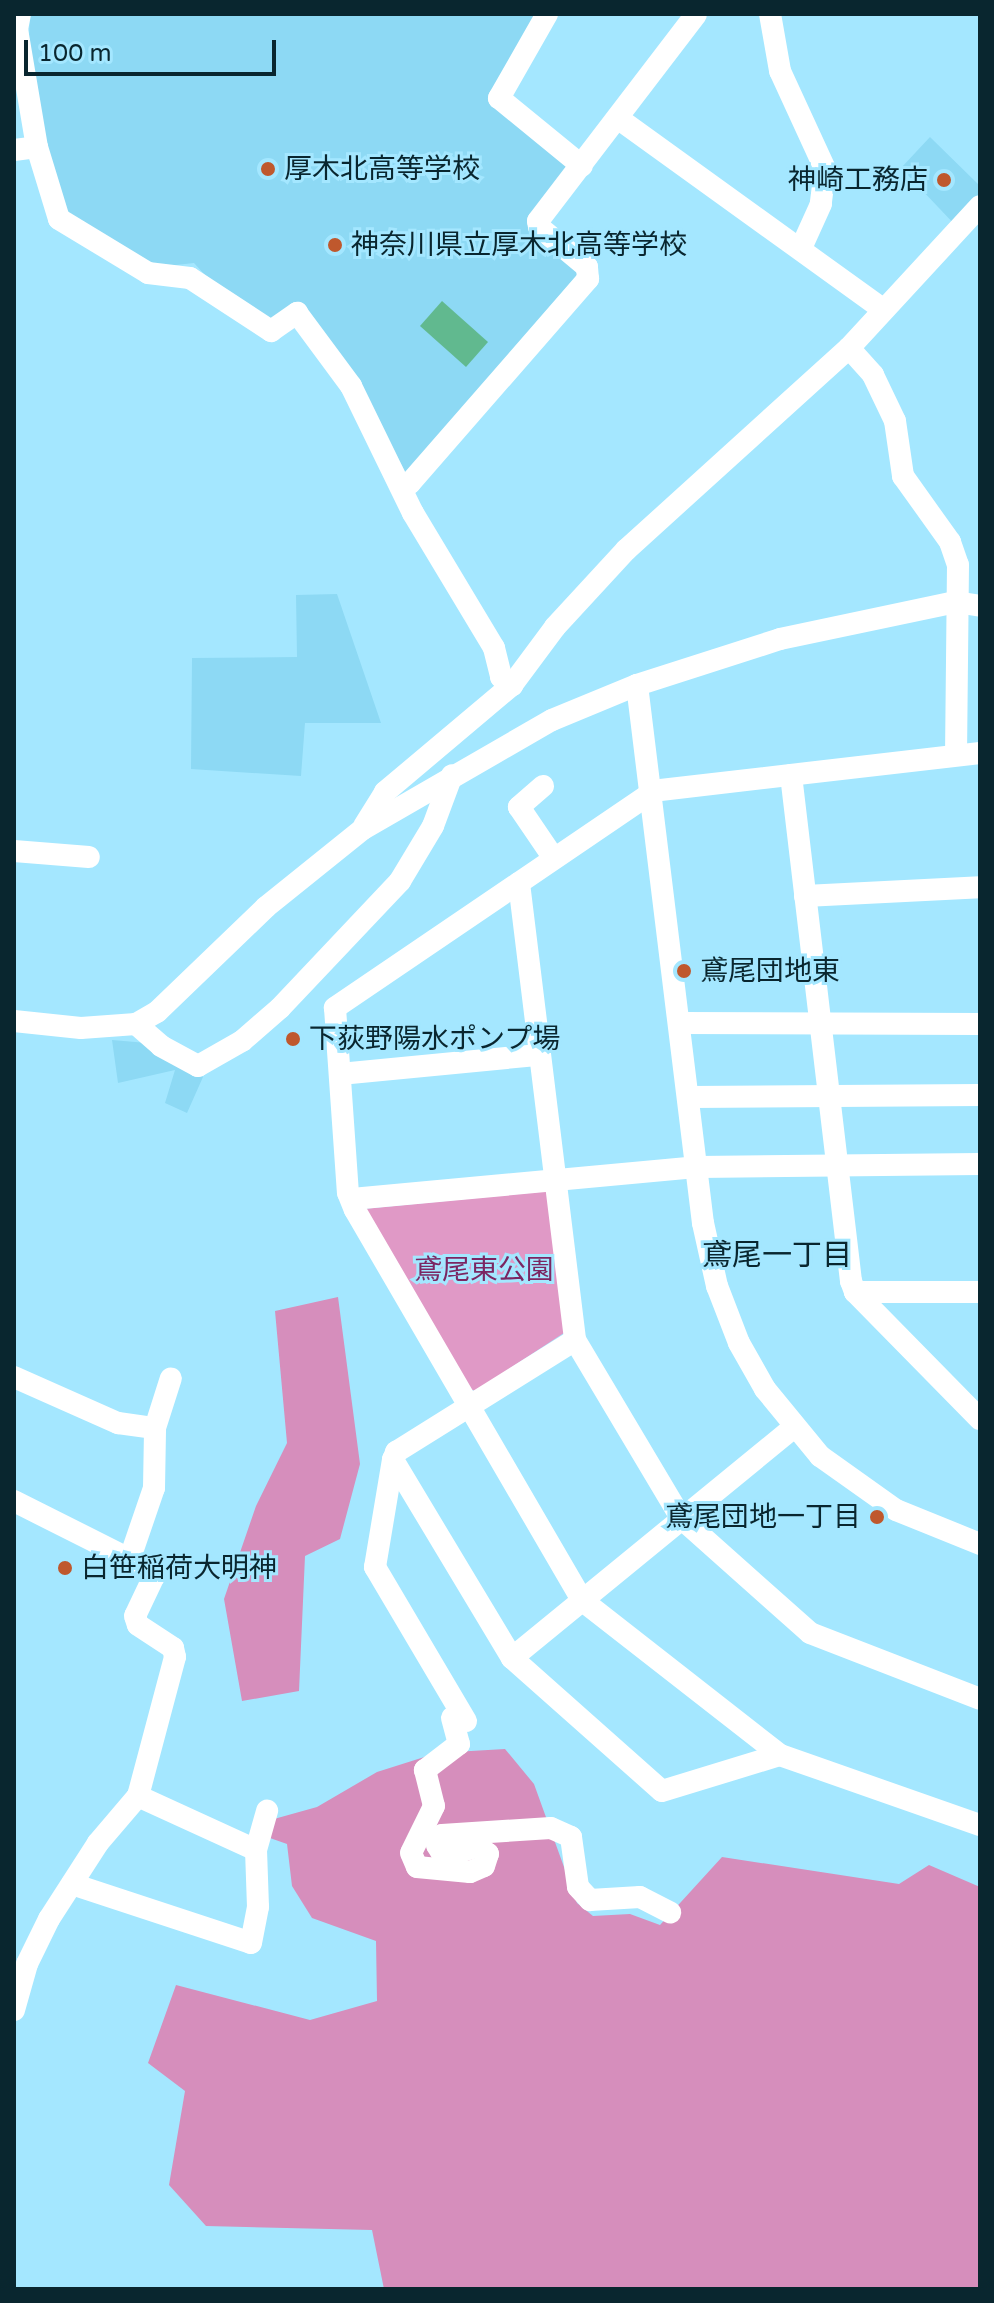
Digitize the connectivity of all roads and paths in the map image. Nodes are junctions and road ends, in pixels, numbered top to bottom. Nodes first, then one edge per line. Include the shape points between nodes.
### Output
1 (20, 14) edge
2 (547, 14) edge
3 (696, 14) edge
4 (770, 14) edge
5 (619, 119) junction
6 (37, 147) junction
7 (14, 150) edge
8 (582, 166) junction
9 (980, 206) edge
10 (801, 248) junction
11 (882, 309) junction
12 (849, 348) junction
13 (401, 483) junction
14 (956, 602) junction
15 (980, 606) edge
16 (512, 685) junction
17 (637, 685) junction
18 (956, 753) junction
19 (980, 753) edge
20 (452, 775) junction
21 (791, 775) junction
22 (543, 786) dead end
23 (654, 791) junction
24 (363, 829) junction
25 (14, 851) edge
26 (89, 857) dead end
27 (553, 857) junction
28 (519, 883) junction
29 (980, 887) edge
30 (805, 896) junction
31 (14, 1021) edge
32 (682, 1023) junction
33 (136, 1024) junction
34 (823, 1024) junction
35 (980, 1024) edge
36 (539, 1055) junction
37 (340, 1074) junction
38 (980, 1095) edge
39 (830, 1096) junction
40 (691, 1097) junction
41 (980, 1164) edge
42 (838, 1165) junction
43 (699, 1167) junction
44 (555, 1177) junction
45 (352, 1199) junction
46 (855, 1292) junction
47 (980, 1292) edge
48 (575, 1340) junction
49 (14, 1377) edge
50 (171, 1378) dead end
51 (468, 1407) junction
52 (980, 1419) edge
53 (794, 1427) junction
54 (155, 1428) junction
55 (393, 1460) junction
56 (14, 1501) edge
57 (681, 1518) junction
58 (980, 1544) edge
59 (130, 1558) junction
60 (583, 1601) junction
61 (512, 1658) junction
62 (980, 1699) edge
63 (780, 1755) junction
64 (138, 1796) junction
65 (267, 1811) dead end
66 (980, 1825) edge
67 (256, 1850) junction
68 (72, 1884) junction
69 (670, 1912) dead end
70 (15, 2003) edge

1 - 6 street via 17,29
2 - 8 street via 499,98
3 - 5 street
4 - 10 street via 780,71 825,169 821,204
5 - 8 street
5 - 10 street
6 - 7 street
6 - 13 street via 59,219 148,273 190,278 271,331 297,313 351,386
8 - 13 street via 538,221 587,267 588,279 410,483
9 - 11 street
10 - 11 street
11 - 12 street
12 - 14 street via 873,375 895,421 903,476 950,542 958,565
12 - 16 street via 626,550 555,627
13 - 16 street via 413,513 494,648 501,677
14 - 15 street
14 - 17 street via 780,639
14 - 18 street
16 - 24 street via 385,792
17 - 20 street via 552,720
17 - 23 street
18 - 19 street
18 - 21 street
20 - 24 street
20 - 33 street via 433,826 400,881 242,1041 198,1066 161,1046
21 - 23 street
21 - 30 street
22 - 27 street via 519,807
23 - 27 street
23 - 32 street
24 - 33 street via 266,907 157,1012
25 - 26 street
27 - 28 street
28 - 36 street
28 - 37 street via 335,1008
29 - 30 street
30 - 34 street
31 - 33 street via 81,1028
32 - 34 street
32 - 40 street
34 - 35 street
34 - 39 street
36 - 37 street
36 - 44 street
37 - 45 street
38 - 39 street
39 - 40 street
39 - 42 street
40 - 43 street
41 - 42 street
42 - 43 street
42 - 46 street
43 - 44 street
43 - 53 street via 703,1223 717,1286 739,1343
44 - 45 street
44 - 48 street
45 - 51 street
46 - 47 street
46 - 52 street
48 - 51 street
48 - 57 street
49 - 54 street via 118,1423
50 - 54 street
51 - 55 street via 396,1452
51 - 60 street
53 - 57 street
53 - 58 street via 820,1456 886,1504 943,1533
54 - 59 street via 154,1488
55 - 61 street
55 - 69 street via 375,1567 460,1717 459,1744 425,1770 434,1806 411,1853 417,1867 470,1872 484,1866 488,1854 478,1846 444,1857 437,1845 442,1835 551,1828 571,1837 578,1887 590,1900 640,1897
56 - 59 street
57 - 60 street
57 - 62 street via 810,1633
59 - 64 street via 154,1576 135,1616 138,1625 173,1648 175,1657
60 - 61 street
60 - 63 street
61 - 63 street via 662,1791
63 - 66 street
64 - 67 street
64 - 68 street
65 - 67 street
67 - 68 street via 258,1907 251,1943
68 - 70 street via 37,1940

